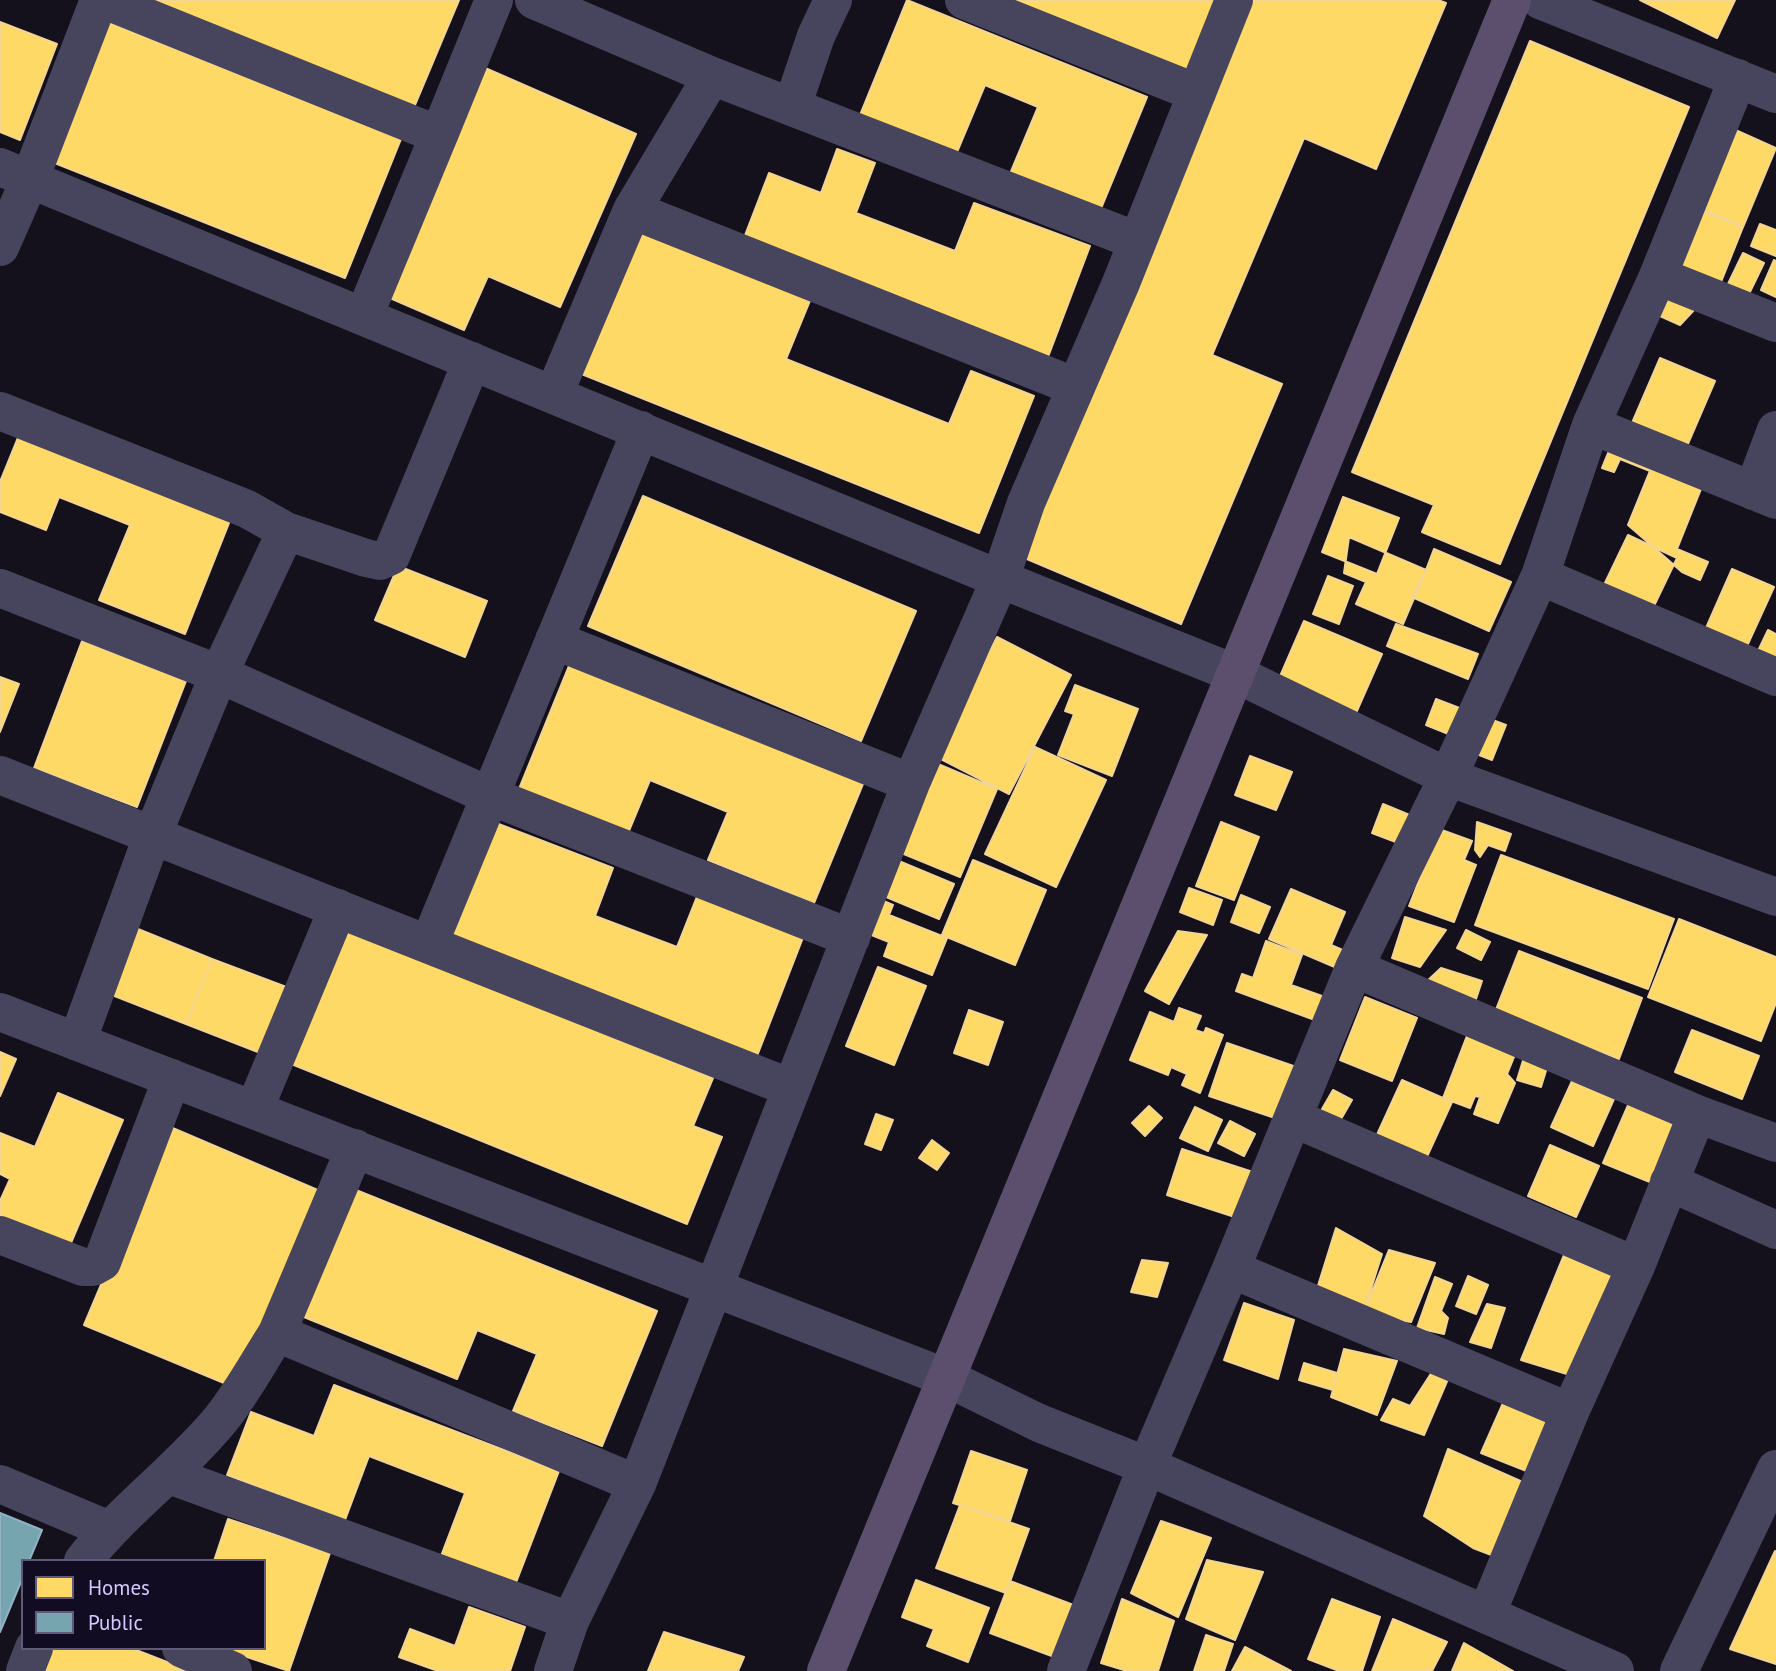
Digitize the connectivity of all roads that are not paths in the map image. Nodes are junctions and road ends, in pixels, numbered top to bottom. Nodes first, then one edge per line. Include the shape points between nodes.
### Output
1 (99, 0) edge
2 (104, 0) edge
3 (494, 0) edge
4 (534, 0) edge
5 (834, 0) edge
6 (964, 0) edge
7 (1234, 0) edge
8 (1513, 0) edge
9 (1540, 0) edge
10 (712, 76) junction
11 (1738, 78) junction
12 (1197, 93) junction
13 (1776, 94) edge
14 (792, 107) junction
15 (439, 135) junction
16 (15, 173) edge
17 (632, 210) junction
18 (1138, 240) junction
19 (0, 247) edge
20 (1658, 276) junction
21 (364, 316) junction
22 (1776, 323) edge
23 (472, 361) junction
24 (1076, 387) junction
25 (554, 394) junction
26 (0, 411) edge
27 (1591, 425) junction
28 (641, 430) junction
29 (1776, 430) edge
30 (1764, 495) edge
31 (286, 531) junction
32 (1540, 576) junction
33 (1000, 579) junction
34 (0, 588) edge
35 (554, 640) junction
36 (219, 674) junction
37 (1236, 674) junction
38 (1776, 677) edge
39 (0, 775) edge
40 (1448, 777) junction
41 (911, 783) junction
42 (490, 796) junction
43 (153, 834) junction
44 (1776, 897) edge
45 (338, 908) junction
46 (851, 938) junction
47 (429, 944) junction
48 (1354, 968) junction
49 (0, 1012) edge
50 (77, 1042) junction
51 (172, 1078) junction
52 (791, 1088) junction
53 (254, 1110) junction
54 (1697, 1114) junction
55 (1293, 1118) junction
56 (1776, 1143) edge
57 (355, 1148) junction
58 (1670, 1182) junction
59 (1776, 1230) edge
60 (0, 1236) edge
61 (1636, 1266) junction
62 (1231, 1269) junction
63 (714, 1288) junction
64 (277, 1333) junction
65 (947, 1378) junction
66 (1570, 1412) junction
67 (1147, 1466) junction
68 (169, 1475) junction
69 (1774, 1479) edge
70 (0, 1484) edge
71 (637, 1484) junction
72 (110, 1530) junction
73 (85, 1559) edge
74 (1487, 1613) junction
75 (570, 1621) junction
76 (33, 1650) edge
77 (186, 1650) edge
78 (1590, 1666) edge
79 (1074, 1669) edge
80 (25, 1671) edge
81 (233, 1671) edge
82 (553, 1671) edge
83 (826, 1671) edge
84 (1679, 1671) edge

1 - 16 street
2 - 15 street
3 - 15 street
4 - 10 street
5 - 14 street via 816,36
6 - 12 street
7 - 12 street
8 - 37 main road
9 - 11 street
10 - 14 street
10 - 17 street
11 - 13 street
11 - 20 street
12 - 18 street
14 - 18 street
15 - 21 street
16 - 19 street
16 - 21 street
17 - 24 street
17 - 25 street
18 - 24 street
20 - 22 street
20 - 27 street
21 - 23 street
23 - 25 street
23 - 31 street via 391,556 380,561 366,558
24 - 33 street via 1026,503
25 - 28 street
26 - 31 street via 247,509
27 - 30 street
27 - 32 street
28 - 33 street
28 - 35 street
29 - 30 street
31 - 36 street
32 - 38 street
32 - 40 street
33 - 37 street
33 - 41 street
34 - 36 street
35 - 41 street
35 - 42 street
36 - 42 street
36 - 43 street
37 - 40 street
37 - 65 main road
39 - 43 street
40 - 44 street
40 - 48 street
41 - 46 street
42 - 46 street
42 - 47 street
43 - 45 street
43 - 50 street
45 - 47 street
45 - 53 street
46 - 52 street
47 - 52 street
48 - 54 street
48 - 55 street
49 - 50 street
50 - 51 street
51 - 53 street
51 - 60 street via 102,1262 83,1267
52 - 63 street
53 - 57 street
54 - 56 street
54 - 58 street
55 - 61 street
55 - 62 street
57 - 63 street
57 - 64 street
58 - 59 street
58 - 61 street
61 - 66 street
62 - 66 street
62 - 67 street
63 - 65 street
63 - 71 street
64 - 68 street via 222,1417
64 - 71 street
65 - 67 street via 1039,1423
65 - 83 main road
66 - 74 street
67 - 74 street
67 - 79 street
68 - 72 street
68 - 75 street
69 - 84 street
70 - 72 street
71 - 75 street
72 - 73 street
74 - 78 street
75 - 82 street
76 - 80 street
77 - 81 street

